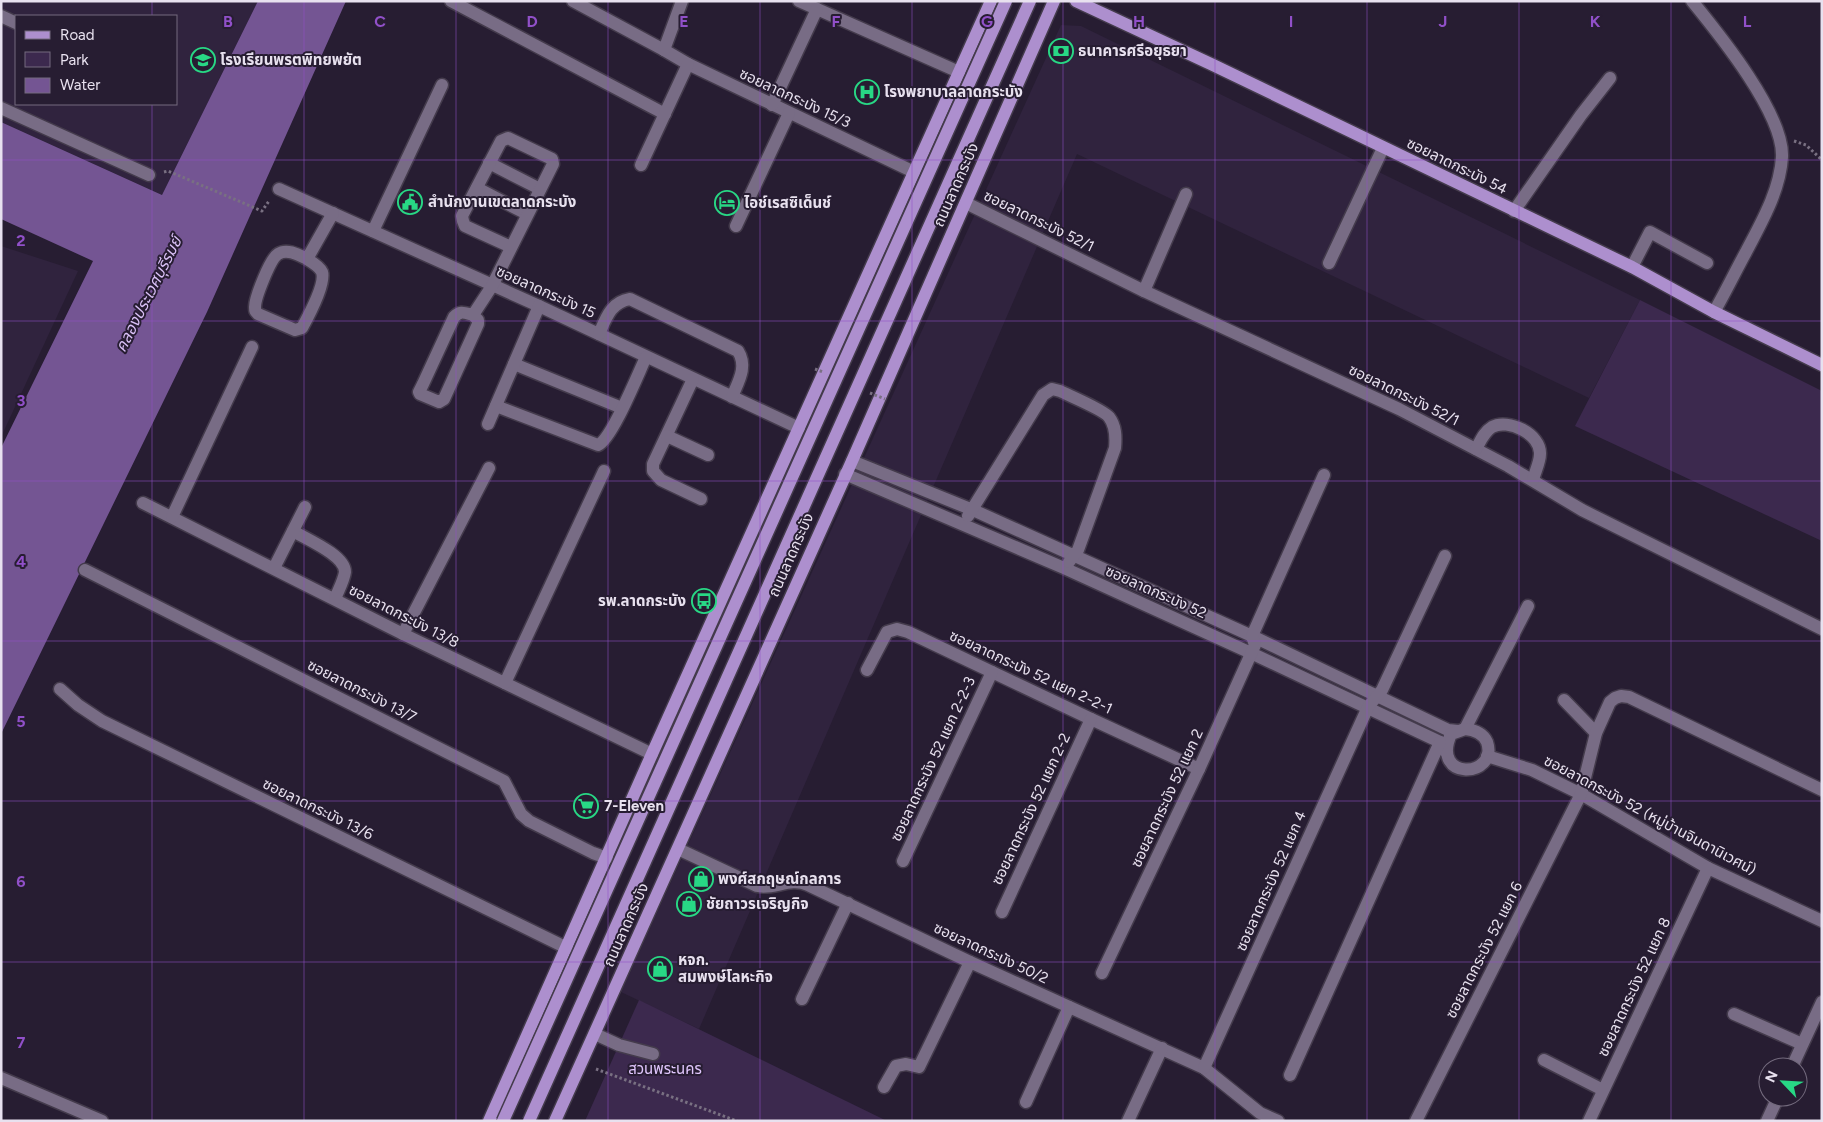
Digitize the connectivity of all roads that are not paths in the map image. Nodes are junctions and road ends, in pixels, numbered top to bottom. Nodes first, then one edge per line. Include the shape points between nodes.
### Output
1 (573, 1) edge
2 (682, 1) edge
3 (799, 1) edge
4 (992, 1) edge
5 (1006, 1) edge
6 (1030, 1) edge
7 (1054, 1) edge
8 (1076, 1) edge
9 (1692, 1) edge
10 (459, 3) edge
11 (817, 9) junction
12 (1, 16) edge
13 (15, 23) edge
14 (664, 50) junction
15 (688, 64) junction
16 (959, 72) junction
17 (1610, 78) dead end
18 (442, 85) dead end
19 (772, 105) junction
20 (1, 108) edge
21 (789, 113) junction
22 (665, 114) junction
23 (1383, 148) junction
24 (490, 163) junction
25 (641, 165) dead end
26 (914, 172) junction
27 (150, 175) road end
28 (278, 188) road end
29 (477, 188) junction
30 (540, 189) junction
31 (1186, 194) dead end
32 (966, 203) junction
33 (1514, 211) junction
34 (333, 214) junction
35 (527, 214) junction
36 (736, 226) dead end
37 (374, 231) junction
38 (511, 248) junction
39 (307, 259) junction
40 (1329, 263) dead end
41 (1707, 263) dead end
42 (1632, 267) junction
43 (492, 286) junction
44 (1144, 290) junction
45 (539, 306) junction
46 (1714, 312) junction
47 (473, 315) junction
48 (599, 334) junction
49 (252, 348) dead end
50 (646, 357) junction
51 (514, 364) junction
52 (1822, 364) edge
53 (693, 379) junction
54 (732, 397) junction
55 (496, 406) junction
56 (622, 408) junction
57 (488, 424) dead end
58 (799, 428) junction
59 (667, 436) junction
60 (1476, 449) junction
61 (708, 456) dead end
62 (852, 461) junction
63 (489, 468) dead end
64 (604, 471) dead end
65 (845, 474) junction
66 (1324, 475) dead end
67 (1533, 480) junction
68 (701, 499) dead end
69 (143, 503) dead end
70 (305, 507) dead end
71 (972, 510) junction
72 (172, 517) junction
73 (962, 524) junction
74 (293, 531) junction
75 (1074, 555) junction
76 (1445, 556) dead end
77 (274, 568) junction
78 (1064, 568) junction
79 (86, 570) dead end
80 (335, 599) junction
81 (1528, 606) dead end
82 (1822, 630) edge
83 (402, 634) junction
84 (1252, 636) junction
85 (1251, 653) junction
86 (867, 670) dead end
87 (992, 672) junction
88 (505, 684) junction
89 (60, 689) dead end
90 (1377, 696) junction
91 (1564, 700) dead end
92 (1368, 707) junction
93 (1091, 719) junction
94 (1461, 730) junction
95 (1596, 733) junction
96 (1443, 747) junction
97 (652, 754) junction
98 (1487, 756) junction
99 (1199, 768) junction
100 (1822, 790) edge
101 (1581, 794) junction
102 (678, 849) junction
103 (607, 858) junction
104 (903, 860) dead end
105 (1708, 868) junction
106 (848, 903) junction
107 (1002, 912) dead end
108 (1822, 921) edge
109 (567, 948) junction
110 (970, 962) junction
111 (1102, 973) dead end
112 (802, 999) dead end
113 (1822, 1002) edge
114 (1069, 1007) junction
115 (1734, 1014) dead end
116 (595, 1034) junction
117 (1802, 1044) junction
118 (1162, 1048) junction
119 (653, 1054) dead end
120 (1796, 1057) edge
121 (1544, 1060) dead end
122 (1204, 1068) junction
123 (1290, 1075) dead end
124 (1, 1078) edge
125 (884, 1087) dead end
126 (1603, 1090) junction
127 (1026, 1102) dead end
128 (1773, 1107) edge
129 (1258, 1117) edge
130 (102, 1121) edge
131 (489, 1121) edge
132 (503, 1121) edge
133 (529, 1121) edge
134 (555, 1121) edge
135 (1128, 1121) edge
136 (1278, 1121) edge
137 (1416, 1121) edge
138 (1589, 1121) edge
139 (1767, 1121) edge

1 - 14 street, ซอยลาดกระบัง 15/3
2 - 14 street
3 - 11 street
4 - 16 main road
5 - 132 main road, bridge
6 - 133 main road, bridge
7 - 32 main road, ถนนลาดกระบัง
8 - 23 main road, ซอยลาดกระบัง 54
9 - 46 street via 1732,50 1767,109 1779,136 1782,156 1768,210
10 - 22 street
11 - 16 street
11 - 19 street
12 - 13 street
14 - 15 street, ซอยลาดกระบัง 15/3
15 - 19 street, ซอยลาดกระบัง 15/3
15 - 22 street
16 - 26 main road
17 - 33 street
18 - 37 street
19 - 21 street, ซอยลาดกระบัง 15/3
20 - 27 street
21 - 26 street, ซอยลาดกระบัง 15/3
21 - 36 street
22 - 25 street
23 - 33 main road, ซอยลาดกระบัง 54
23 - 40 street
24 - 29 street
24 - 30 street
24 - 30 street via 501,141 508,138 552,159
26 - 58 main road
28 - 34 street, ซอยลาดกระบัง 15
29 - 35 street
29 - 38 street via 462,216 465,226
30 - 35 street
31 - 44 street
32 - 44 street, ซอยลาดกระบัง 52/1
32 - 62 main road, ถนนลาดกระบัง
33 - 42 main road, ซอยลาดกระบัง 54
34 - 37 street, ซอยลาดกระบัง 15
34 - 39 street
35 - 38 street
37 - 43 street, ซอยลาดกระบัง 15
38 - 43 street
39 - 39 street via 320,268 322,276 321,287 302,328 295,330 258,314 256,300 273,259 285,251
41 - 42 street via 1650,232
42 - 46 main road, ซอยลาดกระบัง 54
43 - 45 street, ซอยลาดกระบัง 15
43 - 47 street
44 - 60 street, ซอยลาดกระบัง 52/1 via 1399,409
45 - 48 street, ซอยลาดกระบัง 15
45 - 51 street
46 - 52 main road, ซอยลาดกระบัง 54
47 - 47 street via 462,312 454,317 420,394 439,402 444,399 478,324
48 - 50 street, ซอยลาดกระบัง 15
48 - 54 street via 614,306 630,299 738,351 743,368
49 - 72 street
50 - 53 street, ซอยลาดกระบัง 15
50 - 56 street
51 - 55 street
51 - 56 street
53 - 54 street, ซอยลาดกระบัง 15
53 - 59 street
54 - 58 street, ซอยลาดกระบัง 15
55 - 56 street via 598,445
55 - 57 street
58 - 97 main road
59 - 61 street
59 - 68 street via 653,464 653,471 661,480
60 - 67 street, ซอยลาดกระบัง 52/1
60 - 67 street via 1485,433 1494,426 1506,424 1520,428 1534,439 1541,454
62 - 65 main road, ถนนลาดกระบัง
62 - 71 street, ซอยลาดกระบัง 52
63 - 83 street
64 - 88 street
65 - 73 street, ซอยลาดกระบัง 52
65 - 102 main road, ถนนลาดกระบัง
66 - 84 street
67 - 82 street, ซอยลาดกระบัง 52/1 via 1582,510
69 - 72 street, ซอยลาดกระบัง 13/8
70 - 74 street
71 - 73 street
71 - 75 street, ซอยลาดกระบัง 52
71 - 75 street via 1043,395 1052,389 1060,391 1108,415 1116,435 1115,448
72 - 77 street, ซอยลาดกระบัง 13/8
73 - 78 street, ซอยลาดกระบัง 52
74 - 77 street
74 - 80 street via 329,552 343,565 345,573
75 - 78 street
75 - 84 street, ซอยลาดกระบัง 52
76 - 90 street, ซอยลาดกระบัง 52 แยก 4
77 - 80 street, ซอยลาดกระบัง 13/8
78 - 85 street, ซอยลาดกระบัง 52
79 - 103 street, ซอยลาดกระบัง 13/7 via 504,781 529,821
80 - 83 street, ซอยลาดกระบัง 13/8
81 - 94 street
83 - 88 street, ซอยลาดกระบัง 13/8
84 - 85 street, ซอยลาดกระบัง 52 แยก 2 via 1254,645
84 - 90 street, ซอยลาดกระบัง 52
85 - 92 street, ซอยลาดกระบัง 52
85 - 99 street, ซอยลาดกระบัง 52 แยก 2
86 - 87 street, ซอยลาดกระบัง 52 แยก 2-2-1 via 882,638 887,632 897,629
87 - 93 street, ซอยลาดกระบัง 52 แยก 2-2-1
87 - 104 street, ซอยลาดกระบัง 52 แยก 2-2-3
88 - 97 street, ซอยลาดกระบัง 13/8
89 - 109 street, ซอยลาดกระบัง 13/6 via 102,721
90 - 92 street, ซอยลาดกระบัง 52 แยก 4
90 - 94 street, ซอยลาดกระบัง 52 via 1448,730
91 - 95 street
92 - 96 street, ซอยลาดกระบัง 52
92 - 122 street, ซอยลาดกระบัง 52 แยก 4
93 - 99 street, ซอยลาดกระบัง 52 แยก 2-2-1
93 - 107 street, ซอยลาดกระบัง 52 แยก 2-2
94 - 96 street via 1451,734
94 - 98 street, ซอยลาดกระบัง 52 via 1474,729 1481,734 1486,740
95 - 100 street, ซอยลาดกระบัง 52 แยก 6 via 1610,702 1621,696 1629,697
95 - 101 street, ซอยลาดกระบัง 52 แยก 6
96 - 98 street, ซอยลาดกระบัง 52 via 1449,761 1465,771 1474,770
96 - 123 street
97 - 103 main road
98 - 101 street, ซอยลาดกระบัง 52 (หมู่บ้านจินดานิเวศน์) via 1532,770
99 - 111 street, ซอยลาดกระบัง 52 แยก 2
101 - 105 street, ซอยลาดกระบัง 52 (หมู่บ้านจินดานิเวศน์)
101 - 137 street, ซอยลาดกระบัง 52 แยก 6
102 - 106 street, ซอยลาดกระบัง 50/2 via 757,886 802,882
102 - 116 main road, ถนนลาดกระบัง
103 - 109 main road
105 - 108 street, ซอยลาดกระบัง 52 (หมู่บ้านจินดานิเวศน์)
105 - 126 street, ซอยลาดกระบัง 52 แยก 8
106 - 110 street, ซอยลาดกระบัง 50/2
106 - 112 street
109 - 131 main road
110 - 114 street, ซอยลาดกระบัง 50/2
110 - 125 street via 919,1068 906,1064 896,1066
113 - 117 street
114 - 118 street, ซอยลาดกระบัง 50/2
114 - 127 street
115 - 117 street
116 - 119 street via 619,1045
116 - 134 main road, ถนนลาดกระบัง
117 - 120 street
118 - 122 street, ซอยลาดกระบัง 50/2
118 - 135 street
121 - 126 street
122 - 129 street, ซอยลาดกระบัง 50/2
124 - 130 street
126 - 138 street, ซอยลาดกระบัง 52 แยก 8
128 - 139 street
129 - 136 street, ซอยลาดกระบัง 50/2

